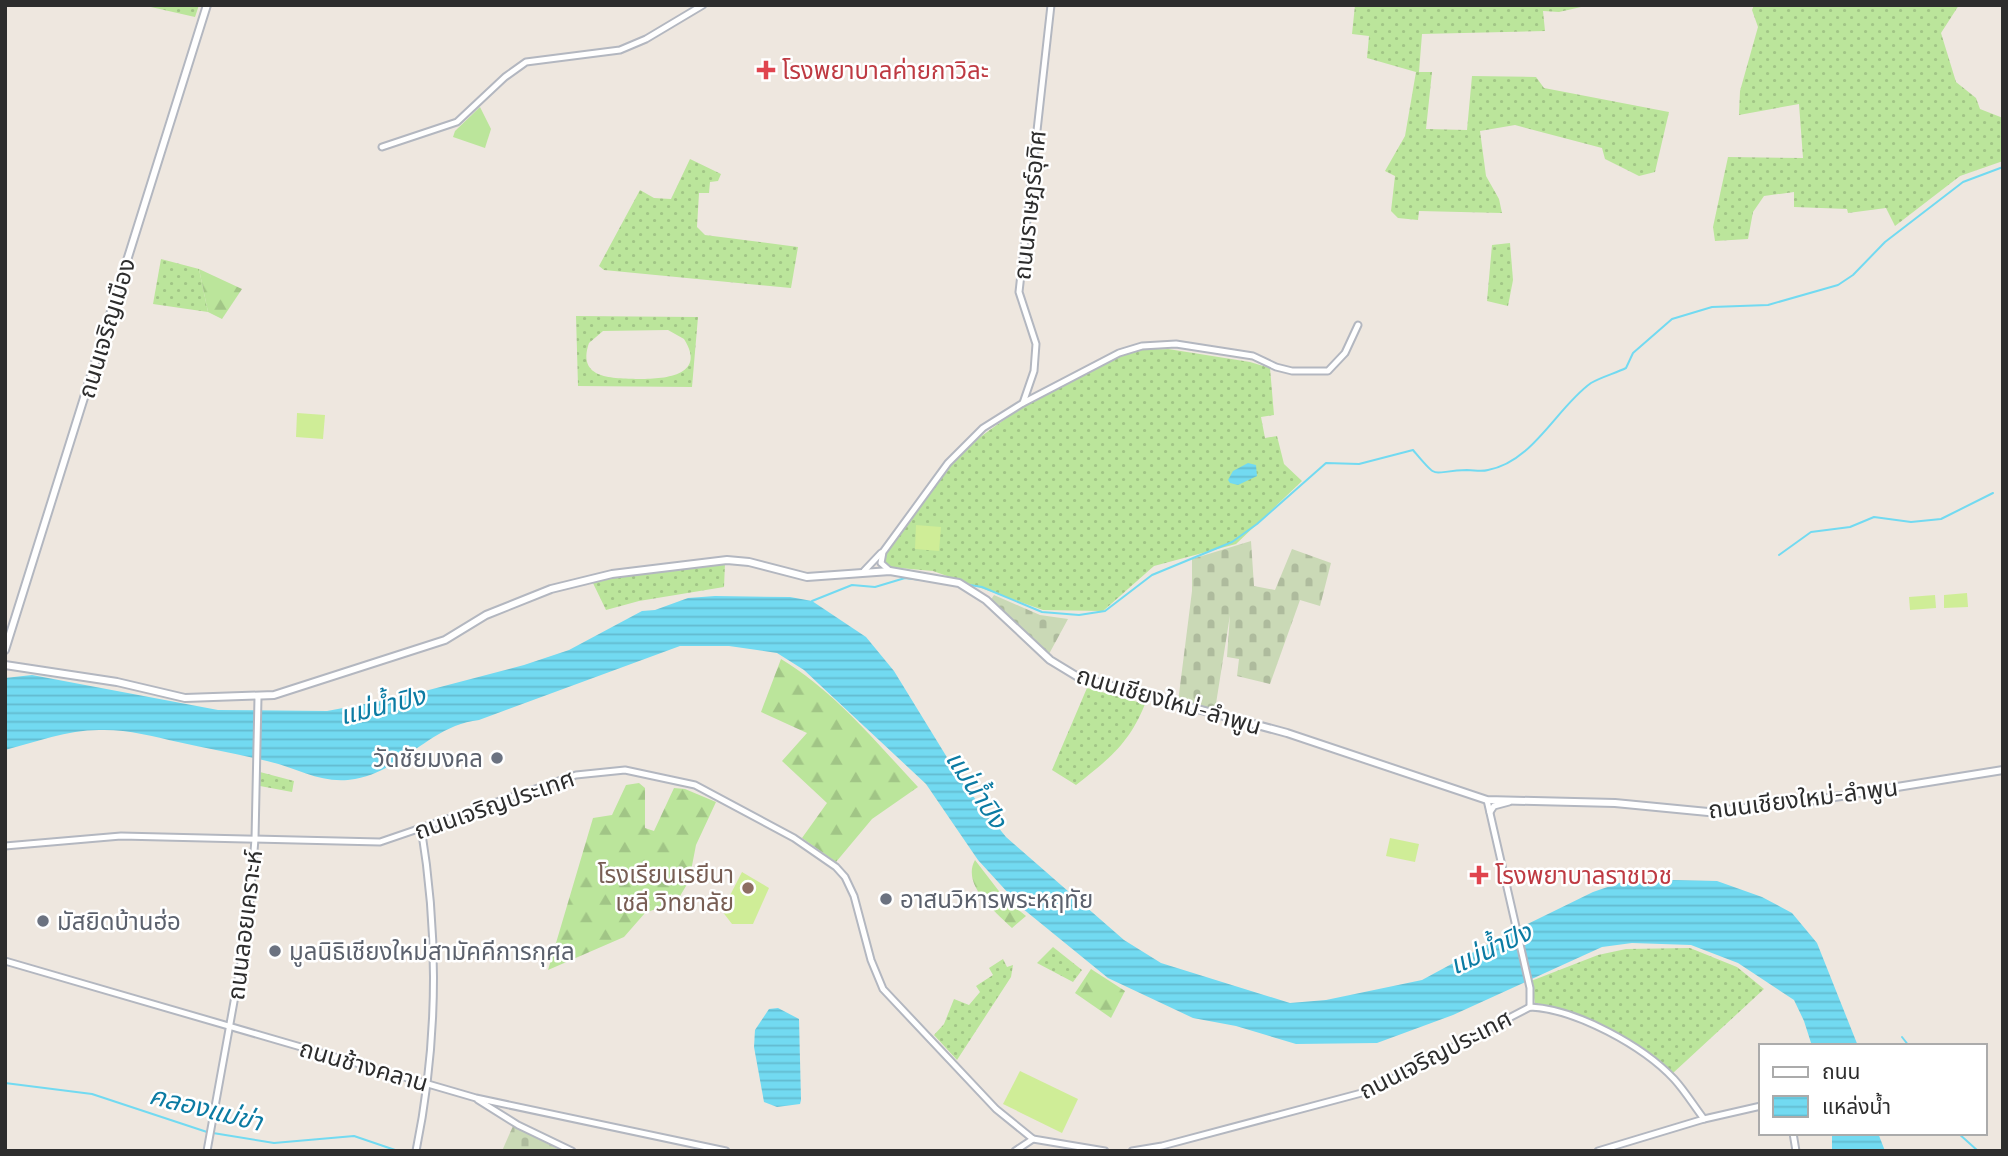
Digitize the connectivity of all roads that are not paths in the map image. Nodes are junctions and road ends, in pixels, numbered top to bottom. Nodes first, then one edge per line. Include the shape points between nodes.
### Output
1 (207, 5) edge
2 (703, 5) edge
3 (1051, 5) edge
4 (382, 148) dead end
5 (1358, 325) dead end
6 (1023, 403) junction
7 (883, 552) junction
8 (864, 571) junction
9 (890, 571) junction
10 (5, 650) edge
11 (5, 665) edge
12 (258, 699) junction
13 (2003, 770) edge
14 (1478, 797) junction
15 (1487, 800) junction
16 (1509, 802) junction
17 (1490, 813) junction
18 (421, 827) junction
19 (404, 834) junction
20 (255, 839) junction
21 (423, 839) junction
22 (5, 846) edge
23 (5, 961) edge
24 (1530, 1007) junction
25 (231, 1027) junction
26 (428, 1084) junction
27 (476, 1098) junction
28 (1759, 1106) edge
29 (1704, 1119) junction
30 (1033, 1139) junction
31 (416, 1150) edge
32 (207, 1151) edge
33 (572, 1151) edge
34 (726, 1151) edge
35 (1014, 1151) edge
36 (1105, 1151) edge
37 (1132, 1151) edge
38 (1598, 1151) edge

1 - 10 main road, ถนนเจริญเมือง
2 - 4 street via 646,40 620,50 526,62 457,122
3 - 6 street, ถนนราษฎร์อุทิศ via 1019,292 1036,344 1034,371
5 - 6 street via 1332,370 1292,371 1253,356 1175,344 1151,345 1119,354
6 - 7 street via 982,428 948,463
7 - 8 street
7 - 9 street via 881,563
8 - 9 main road, ถนนเชียงใหม่-ลำพูน
8 - 12 main road, ถนนเชียงใหม่-ลำพูน via 807,577 727,560 612,574 551,589 486,615 433,644
9 - 14 main road, ถนนเชียงใหม่-ลำพูน via 969,588 1051,660 1078,677 1287,733
11 - 12 main road, ถนนเชียงใหม่-ลำพูน via 185,698
12 - 20 street, ถนนลอยเคราะห์
13 - 16 main road, ถนนเชียงใหม่-ลำพูน via 1708,812 1615,803
14 - 15 main road, ถนนเชียงใหม่-ลำพูน
14 - 17 street
15 - 16 main road, ถนนเชียงใหม่-ลำพูน
15 - 17 street
16 - 17 street via 1494,806
17 - 24 street via 1530,988
18 - 19 street, ถนนเจริญประเทศ
18 - 21 street
18 - 30 street, ถนนเจริญประเทศ via 558,779 597,771 640,771 704,788 836,867 850,887 871,960 893,1002 996,1109
19 - 20 street, ถนนเจริญประเทศ via 355,844
19 - 21 street
20 - 22 street, ถนนเจริญประเทศ via 121,836
20 - 25 street, ถนนลอยเคราะห์ via 248,924
21 - 26 street via 435,948
23 - 25 street, ถนนช้างคลาน
24 - 29 street, ถนนเจริญประเทศ via 1578,1018 1643,1054 1674,1079
24 - 37 street, ถนนเจริญประเทศ via 1369,1091
25 - 26 street, ถนนช้างคลาน
25 - 32 street, ถนนลอยเคราะห์
26 - 27 street, ถนนช้างคลาน
26 - 31 street
27 - 33 street
27 - 34 street, ถนนช้างคลาน
28 - 29 street
29 - 38 street
30 - 35 street
30 - 36 street, ถนนเจริญประเทศ

